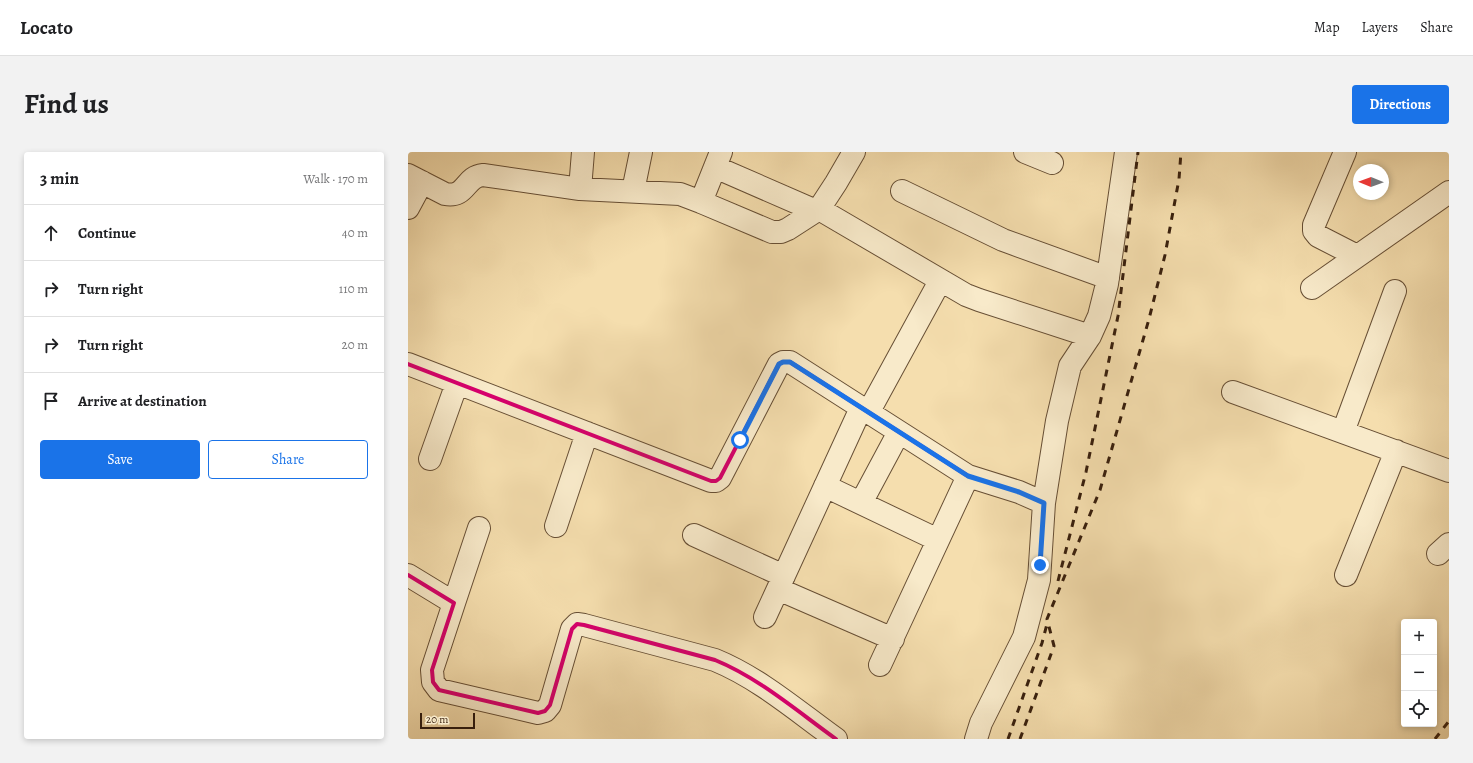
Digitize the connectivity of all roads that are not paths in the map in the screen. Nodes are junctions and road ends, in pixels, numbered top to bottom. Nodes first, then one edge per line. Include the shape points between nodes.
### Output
1 (583, 152) edge
2 (641, 152) edge
3 (854, 152) edge
4 (1025, 152) edge
5 (1126, 152) edge
6 (1345, 152) edge
7 (718, 160) edge
8 (1052, 163) dead end
9 (415, 178) edge
10 (580, 189) junction
11 (633, 191) junction
12 (902, 191) dead end
13 (1449, 192) edge
14 (701, 202) junction
15 (408, 208) edge
16 (817, 210) junction
17 (1357, 256) junction
18 (1108, 278) junction
19 (940, 281) junction
20 (1312, 288) dead end
21 (1395, 291) dead end
22 (1090, 336) junction
23 (408, 364) edge
24 (457, 383) junction
25 (1233, 392) dead end
26 (865, 410) junction
27 (899, 432) junction
28 (1343, 432) junction
29 (587, 433) junction
30 (1396, 451) junction
31 (430, 459) dead end
32 (1449, 471) edge
33 (968, 476) junction
34 (825, 486) junction
35 (861, 503) junction
36 (1044, 503) junction
37 (556, 526) dead end
38 (479, 528) dead end
39 (694, 535) dead end
40 (938, 540) junction
41 (408, 575) edge
42 (1346, 576) dead end
43 (781, 582) junction
44 (454, 603) junction
45 (765, 617) dead end
46 (893, 639) junction
47 (880, 665) dead end
48 (836, 739) edge
49 (976, 739) edge

1 - 10 street
2 - 11 street
3 - 16 street
4 - 8 street
5 - 18 street
6 - 17 street via 1314,225 1314,231 1318,236
7 - 14 street
7 - 16 street
9 - 10 street via 444,194 451,195 457,195 471,179 483,175
9 - 15 street
10 - 11 street
11 - 14 street via 680,194
12 - 18 street via 1003,240
13 - 17 street
14 - 16 street via 772,232 788,229
16 - 19 street
17 - 20 street
18 - 22 street via 1100,316
19 - 22 street via 979,300
19 - 26 street
21 - 28 street
22 - 36 street via 1070,366 1057,420
23 - 24 street
24 - 29 street
24 - 31 street
25 - 28 street
26 - 27 street
26 - 29 street via 790,362 783,362 779,364 720,478 716,481
26 - 34 street
27 - 33 street
27 - 35 street
28 - 30 street
29 - 37 street
30 - 32 street
30 - 42 street
33 - 36 street
33 - 40 street
34 - 35 street
34 - 43 street
35 - 40 street
36 - 49 street via 1039,580 1024,637 981,723
38 - 44 street
39 - 43 street
40 - 46 street
41 - 44 street
43 - 45 street
43 - 46 street
44 - 48 street via 432,670 433,682 439,690 538,713 545,711 550,705 572,629 577,624 584,624 729,666 780,698
46 - 47 street

